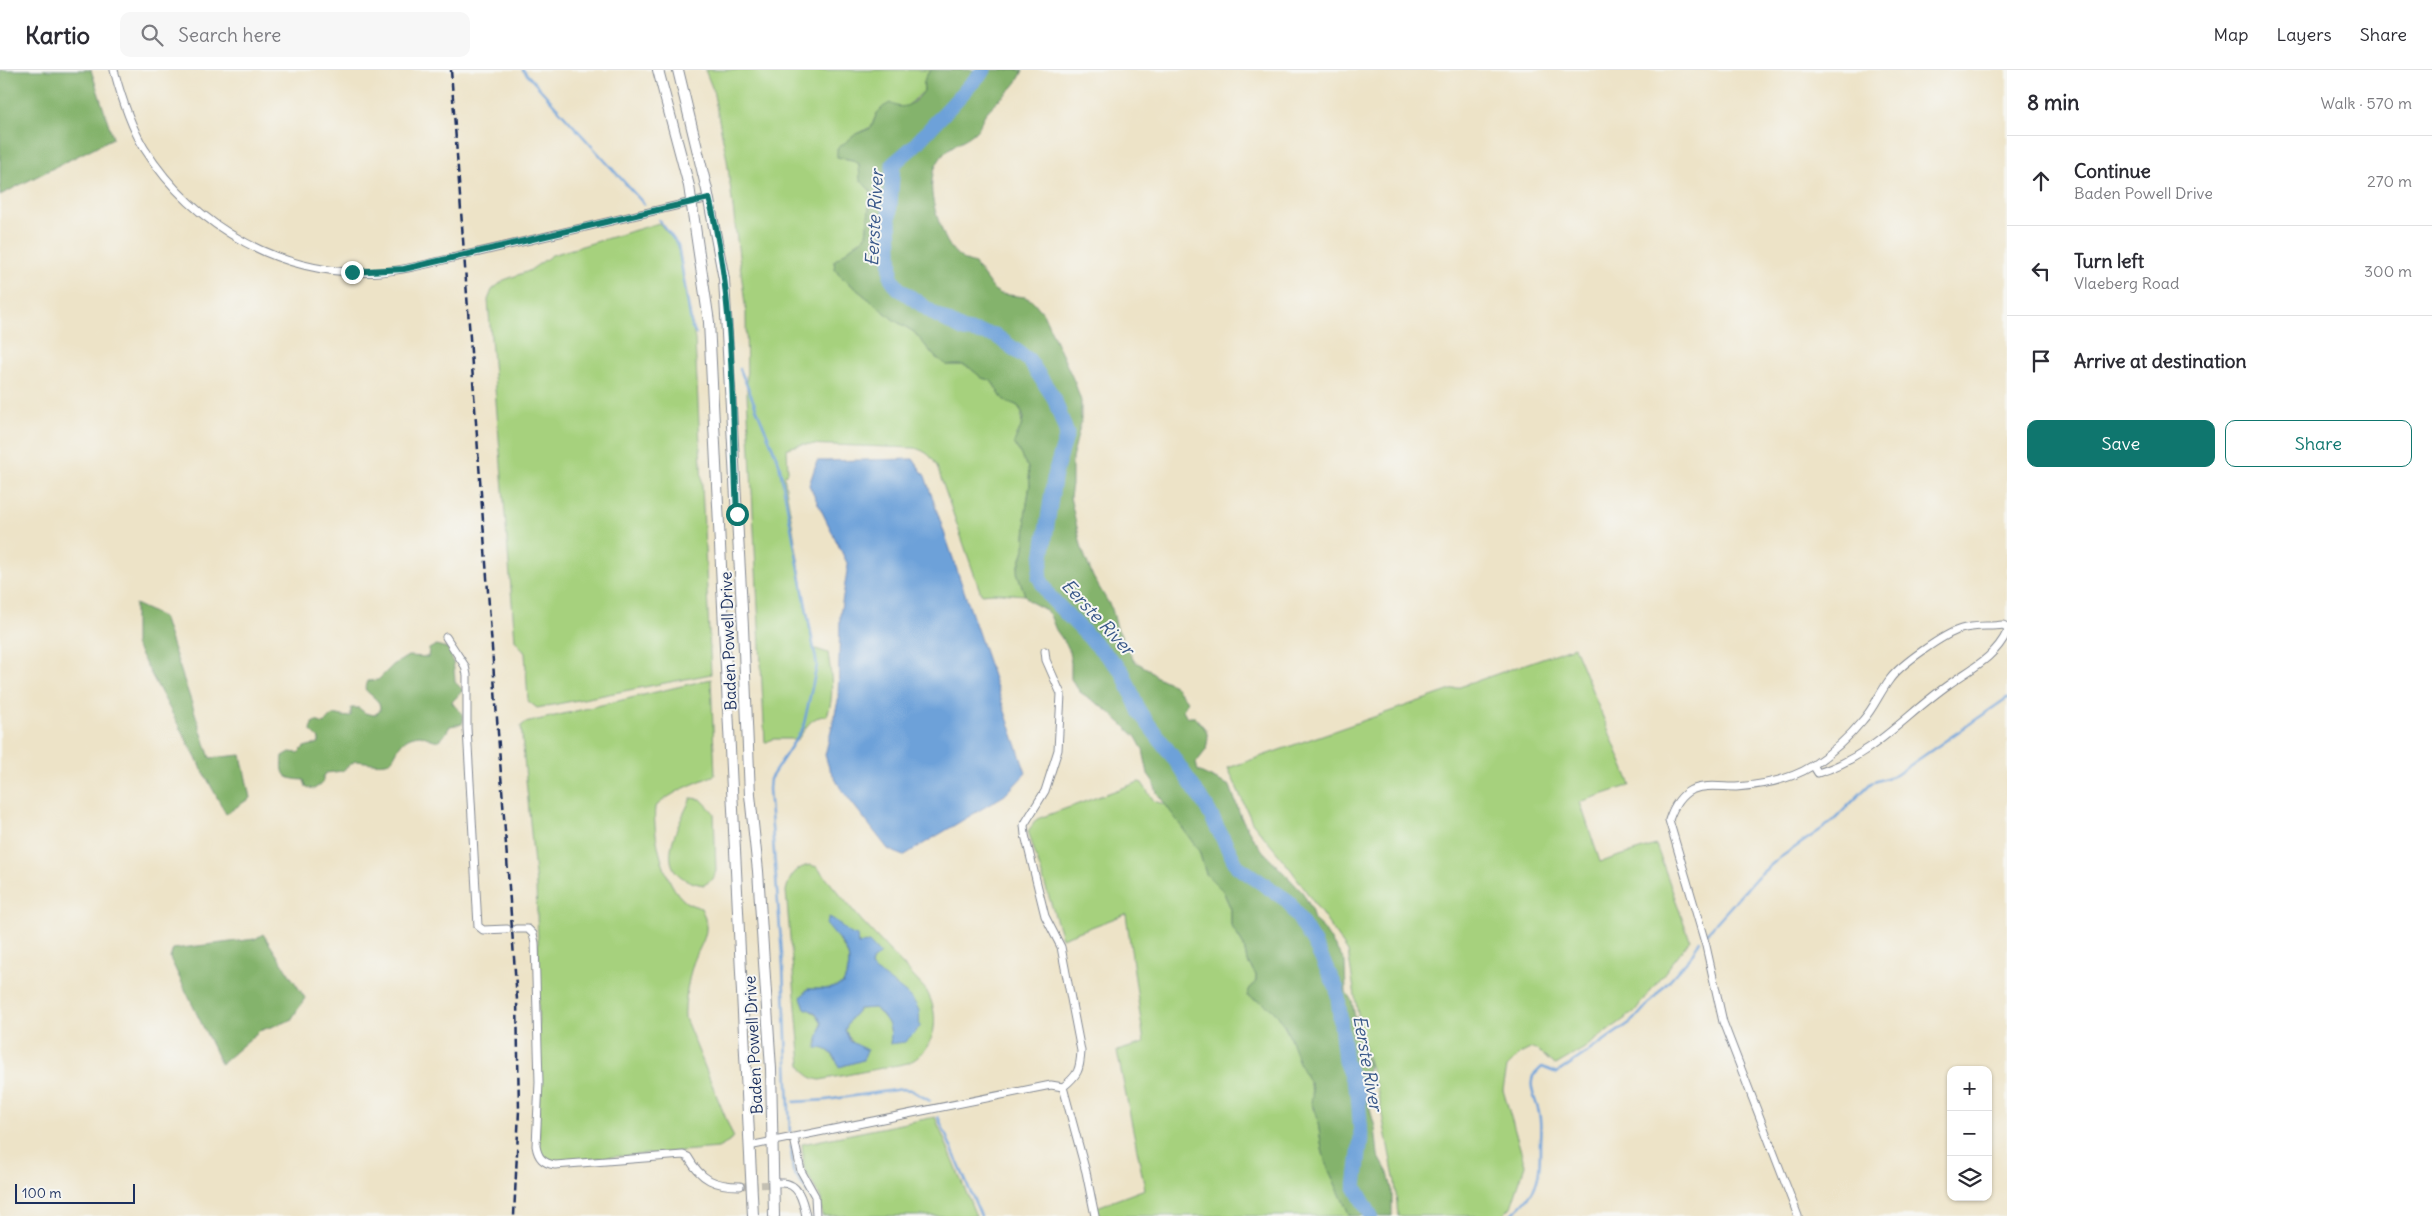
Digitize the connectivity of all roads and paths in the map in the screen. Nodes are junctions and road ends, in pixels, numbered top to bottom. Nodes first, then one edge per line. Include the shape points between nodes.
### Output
1 (114, 70) edge
2 (658, 70) edge
3 (678, 70) edge
4 (709, 198) junction
5 (692, 202) junction
6 (2007, 627) edge
7 (2007, 632) edge
8 (446, 637) dead end
9 (1046, 651) dead end
10 (1813, 765) junction
11 (507, 929) dead end
12 (516, 929) dead end
13 (1063, 1087) junction
14 (794, 1138) junction
15 (771, 1142) junction
16 (749, 1146) junction
17 (780, 1183) tunnel mouth
18 (740, 1186) tunnel mouth
19 (753, 1216) edge
20 (774, 1216) edge
21 (806, 1216) edge
22 (816, 1216) edge
23 (1095, 1216) edge
24 (1798, 1216) edge

1 - 5 street, bridge via 143,146 175,190 226,232 250,246 300,264 352,272 404,269
2 - 5 main road, Baden Powell Drive
3 - 4 main road, Baden Powell Drive
4 - 5 street
4 - 15 main road, Baden Powell Drive via 728,318 750,795 771,1069
5 - 16 main road, Baden Powell Drive via 709,332
6 - 10 street via 1960,629 1903,666 1890,678 1863,720
7 - 10 street via 1984,660 1947,685 1866,750 1845,764 1818,773
8 - 11 street via 465,666 467,675 478,926 483,930
9 - 13 street via 1046,660 1062,694 1058,750 1045,791 1024,825 1045,916 1061,947 1081,1051 1080,1068
10 - 24 street via 1783,779 1750,786 1710,786 1691,790 1673,808 1669,820 1706,946 1723,1022
12 - 18 street via 528,929 535,943 538,1155 546,1163 555,1165 683,1155 703,1178 718,1185
13 - 14 street via 1051,1085
13 - 23 street
14 - 15 street
14 - 22 street via 801,1171 815,1196
15 - 16 street
15 - 20 main road, Baden Powell Drive
16 - 19 main road, Baden Powell Drive
17 - 21 street via 796,1188 804,1202

